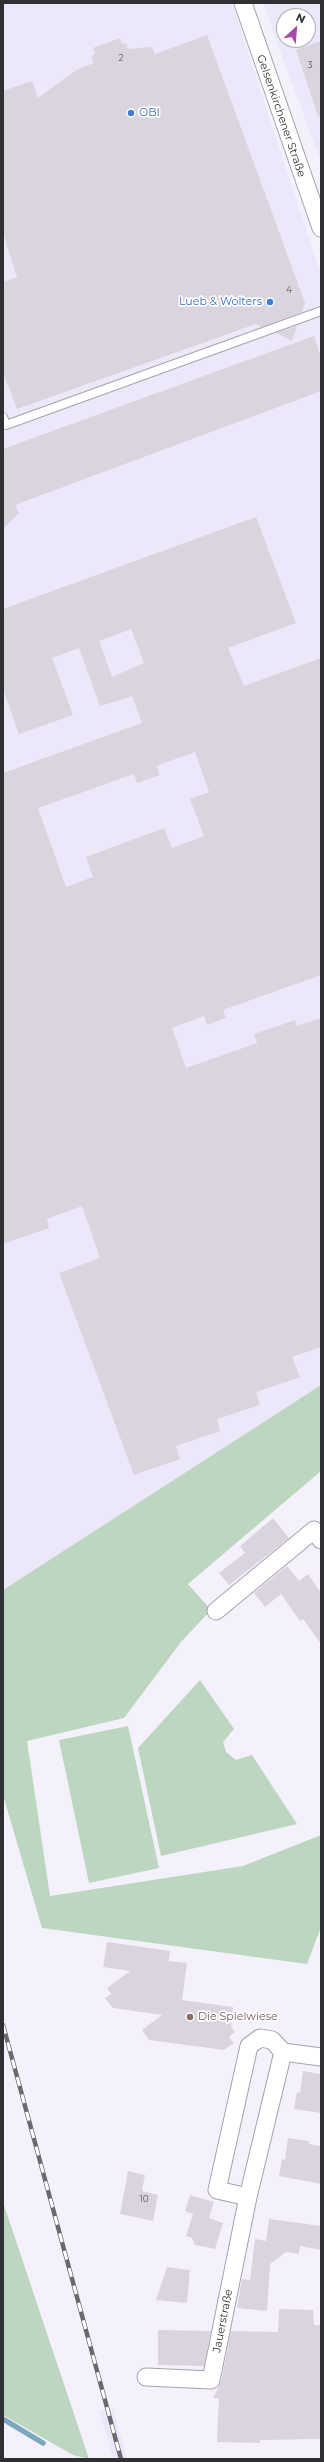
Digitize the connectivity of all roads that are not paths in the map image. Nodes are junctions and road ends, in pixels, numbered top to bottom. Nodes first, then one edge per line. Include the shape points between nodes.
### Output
1 (242, 3) edge
2 (321, 228) edge
3 (321, 311) edge
4 (3, 417) edge
5 (321, 1540) edge
6 (216, 1611) dead end
7 (283, 2052) junction
8 (321, 2057) edge
9 (248, 2197) junction
10 (146, 2377) dead end

1 - 2 street, Gelsenkirchener Straße
3 - 4 lane via 6,425
5 - 6 street via 314,1530
7 - 8 street
7 - 9 street, Jauerstraße
7 - 9 street via 272,2040 260,2038 249,2046 217,2190
9 - 10 street, Jauerstraße via 211,2380

